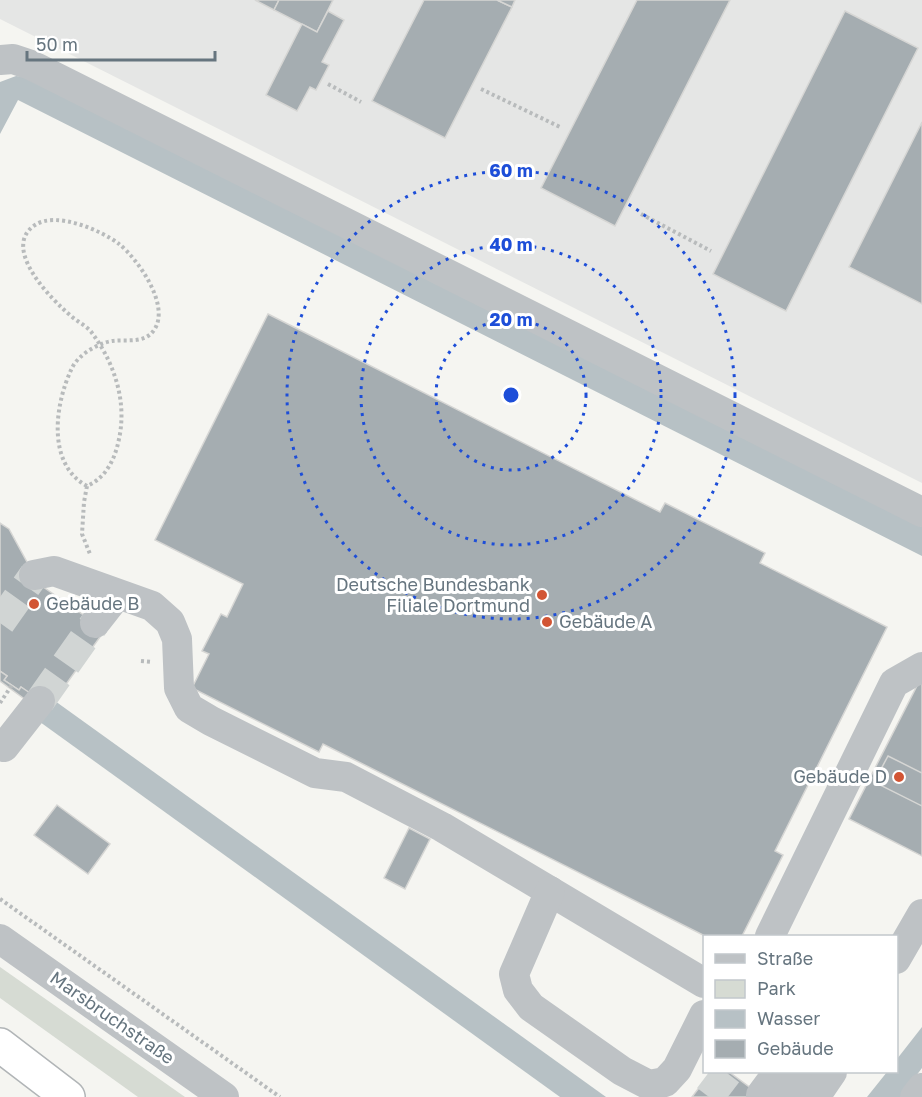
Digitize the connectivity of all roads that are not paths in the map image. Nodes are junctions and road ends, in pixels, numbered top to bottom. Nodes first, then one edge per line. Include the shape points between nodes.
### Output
1 (0, 60) edge
2 (922, 512) edge
3 (34, 575) dead end
4 (117, 595) junction
5 (95, 623) tunnel mouth
6 (922, 667) edge
7 (40, 700) tunnel mouth
8 (4, 747) dead end
9 (550, 891) junction
10 (922, 914) edge
11 (770, 935) edge
12 (0, 939) edge
13 (898, 957) edge
14 (703, 982) edge
15 (703, 1019) edge
16 (0, 1045) edge
17 (776, 1073) edge
18 (799, 1073) edge
19 (831, 1073) edge
20 (761, 1087) edge
21 (922, 1088) edge
22 (68, 1097) edge
23 (224, 1097) edge
24 (814, 1097) edge
25 (915, 1097) edge

1 - 2 street via 13,59 31,65
3 - 4 street via 54,571
4 - 5 street
4 - 9 street via 152,606 171,622 177,639 179,688 189,708 315,773 346,777 442,827
6 - 11 street via 894,683
7 - 8 street
9 - 14 street
9 - 15 street via 514,974 518,990 531,1007 622,1071 649,1085 665,1082 677,1069
10 - 13 street
12 - 23 street, Marsbruchstraße
16 - 22 highway
17 - 20 street
18 - 20 street
19 - 24 street
21 - 25 street

